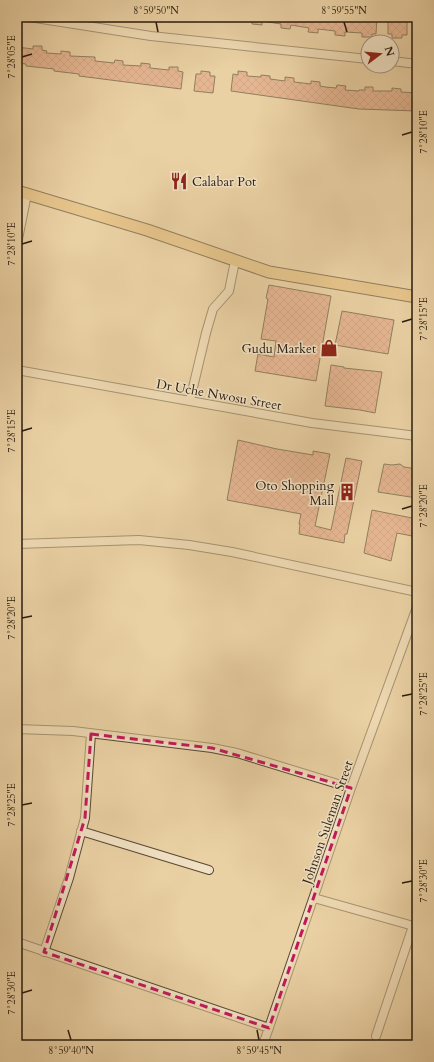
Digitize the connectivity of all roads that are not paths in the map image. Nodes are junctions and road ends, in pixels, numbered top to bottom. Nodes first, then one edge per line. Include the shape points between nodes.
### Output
1 (29, 17) edge
2 (360, 58) edge
3 (400, 62) edge
4 (417, 64) edge
5 (22, 192) edge
6 (17, 244) edge
7 (235, 261) junction
8 (417, 297) edge
9 (17, 370) edge
10 (190, 400) junction
11 (417, 436) edge
12 (17, 544) edge
13 (417, 592) edge
14 (417, 607) edge
15 (17, 729) edge
16 (91, 734) junction
17 (351, 788) junction
18 (81, 831) junction
19 (209, 870) dead end
20 (314, 898) junction
21 (415, 927) edge
22 (17, 942) edge
23 (44, 952) junction
24 (269, 1028) junction
25 (376, 1036) dead end
26 (263, 1045) edge

1 - 2 street via 151,36
3 - 4 street
5 - 6 street
5 - 7 main road via 147,230
7 - 8 main road via 269,272
7 - 10 street via 230,291 213,309
9 - 10 street, Dr Uche Nwosu Street
10 - 11 street, Dr Uche Nwosu Street via 312,423
12 - 13 street via 139,540 189,545
14 - 17 street, Johnson Suleman Street
15 - 16 street
16 - 17 street via 237,753
16 - 18 street via 85,818
17 - 20 street, Johnson Suleman Street
18 - 19 street
18 - 23 street via 69,878
20 - 21 street
20 - 24 street, Johnson Suleman Street
21 - 25 street
22 - 23 street
23 - 24 street
24 - 26 street, Johnson Suleman Street

